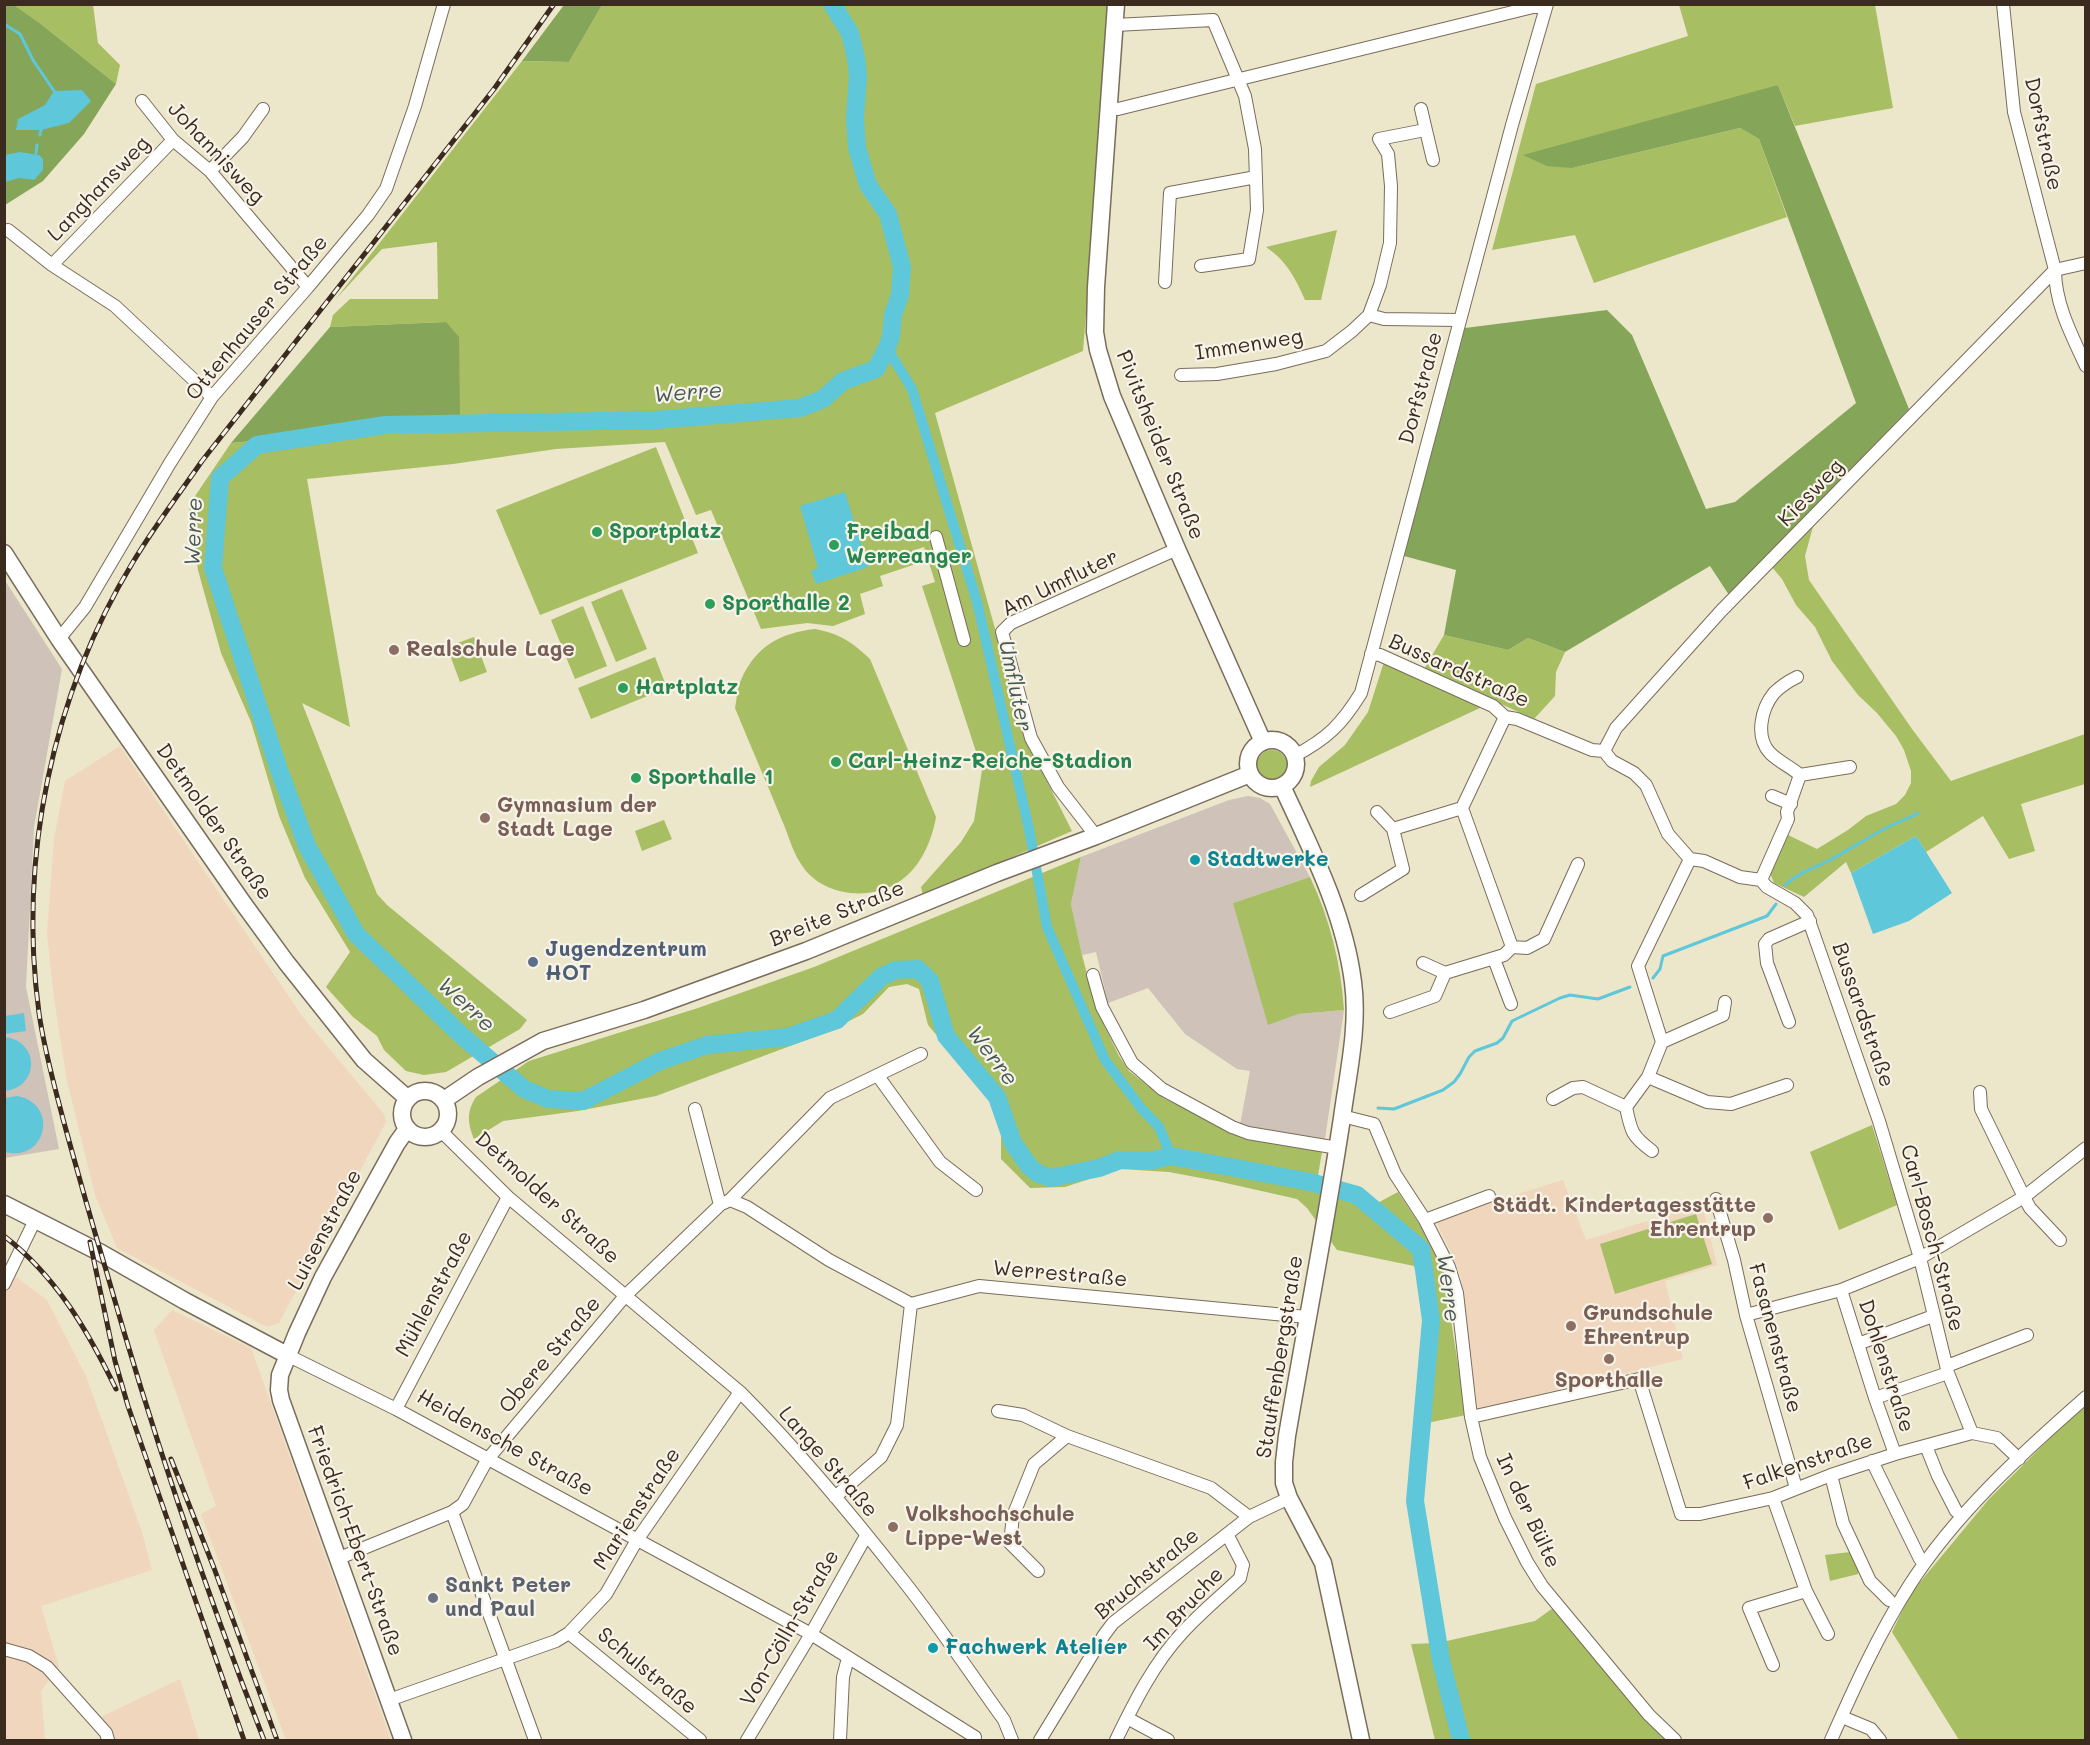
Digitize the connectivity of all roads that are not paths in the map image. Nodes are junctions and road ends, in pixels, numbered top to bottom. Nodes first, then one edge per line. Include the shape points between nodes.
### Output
1 (444, 4) edge
2 (1116, 4) edge
3 (2003, 4) edge
4 (1547, 6) edge
5 (1114, 25) junction
6 (1239, 79) junction
7 (141, 101) dead end
8 (1108, 108) junction
9 (263, 109) dead end
10 (1421, 109) dead end
11 (1425, 130) junction
12 (173, 140) junction
13 (1433, 160) dead end
14 (210, 171) junction
15 (1256, 177) junction
16 (8, 230) dead end
17 (2085, 263) edge
18 (52, 265) junction
19 (1201, 266) dead end
20 (2055, 270) junction
21 (1165, 282) dead end
22 (308, 287) junction
23 (1369, 315) junction
24 (1460, 320) junction
25 (2085, 366) edge
26 (1181, 375) dead end
27 (212, 397) junction
28 (936, 537) dead end
29 (1177, 549) junction
30 (4, 554) edge
31 (59, 639) junction
32 (964, 640) dead end
33 (1371, 654) junction
34 (1797, 677) dead end
35 (1505, 717) junction
36 (1263, 742) junction
37 (1604, 751) junction
38 (1294, 756) junction
39 (1850, 767) dead end
40 (1250, 774) junction
41 (1800, 775) junction
42 (1282, 786) junction
43 (1772, 796) dead end
44 (1791, 804) junction
45 (1462, 808) junction
46 (1377, 812) dead end
47 (1393, 829) junction
48 (1096, 836) junction
49 (1690, 859) junction
50 (1578, 864) dead end
51 (1761, 880) junction
52 (1362, 895) dead end
53 (1810, 921) junction
54 (1512, 947) junction
55 (1494, 959) junction
56 (1423, 963) dead end
57 (1445, 973) junction
58 (1093, 975) dead end
59 (1725, 1002) dead end
60 (1511, 1004) dead end
61 (1390, 1012) dead end
62 (1789, 1022) dead end
63 (1662, 1042) junction
64 (921, 1054) dead end
65 (878, 1076) junction
66 (1648, 1077) junction
67 (1787, 1085) dead end
68 (1980, 1092) dead end
69 (407, 1098) junction
70 (1553, 1099) dead end
71 (444, 1100) junction
72 (1626, 1107) junction
73 (695, 1109) dead end
74 (1342, 1118) junction
75 (1879, 1121) joint
76 (407, 1129) junction
77 (441, 1131) junction
78 (1338, 1148) junction
79 (2085, 1148) edge
80 (1652, 1151) dead end
81 (976, 1190) dead end
82 (1489, 1196) dead end
83 (508, 1197) junction
84 (2024, 1197) junction
85 (1716, 1198) dead end
86 (725, 1202) junction
87 (4, 1204) edge
88 (35, 1220) junction
89 (1425, 1220) junction
90 (2060, 1240) dead end
91 (1920, 1258) junction
92 (4, 1284) edge
93 (1841, 1290) junction
94 (625, 1296) junction
95 (911, 1304) junction
96 (1746, 1315) junction
97 (1933, 1316) junction
98 (1307, 1317) junction
99 (2027, 1335) dead end
100 (1858, 1344) junction
101 (287, 1355) junction
102 (1948, 1370) junction
103 (740, 1392) junction
104 (2085, 1397) edge
105 (1875, 1398) junction
106 (396, 1409) junction
107 (998, 1411) dead end
108 (1471, 1417) junction
109 (1972, 1433) junction
110 (1067, 1436) junction
111 (1926, 1446) junction
112 (1895, 1454) junction
113 (2019, 1459) junction
114 (488, 1460) junction
115 (1872, 1461) junction
116 (1831, 1475) junction
117 (1796, 1488) junction
118 (835, 1497) junction
119 (1289, 1498) junction
120 (1773, 1498) junction
121 (1956, 1511) dead end
122 (452, 1512) junction
123 (1249, 1517) junction
124 (1227, 1534) junction
125 (866, 1536) junction
126 (637, 1540) junction
127 (1920, 1558) dead end
128 (337, 1559) junction
129 (1038, 1571) dead end
130 (1806, 1591) junction
131 (1889, 1600) dead end
132 (569, 1632) junction
133 (812, 1634) junction
134 (1828, 1634) dead end
135 (4, 1649) edge
136 (848, 1658) junction
137 (506, 1659) junction
138 (1773, 1665) dead end
139 (389, 1700) junction
140 (1842, 1717) junction
141 (1127, 1718) junction
142 (975, 1737) dead end
143 (108, 1740) edge
144 (403, 1740) edge
145 (535, 1740) edge
146 (700, 1740) edge
147 (747, 1740) edge
148 (840, 1740) edge
149 (1012, 1740) edge
150 (1040, 1740) edge
151 (1116, 1740) edge
152 (1168, 1740) edge
153 (1361, 1740) edge
154 (1675, 1740) edge
155 (1831, 1740) edge
156 (1880, 1740) edge

1 - 22 street, Ottenhauser Straße via 386,189
2 - 5 main road, Pivitsheider Straße
3 - 20 street, Dorfstraße via 2014,112
4 - 6 street
4 - 24 street, Dorfstraße
5 - 6 street via 1213,20
5 - 8 main road, Pivitsheider Straße
6 - 8 street via 1118,109
6 - 15 street via 1255,149
7 - 12 street, Johannisweg
8 - 29 main road, Pivitsheider Straße via 1095,332 1112,396
9 - 14 street
10 - 11 street
11 - 13 street
11 - 23 street, Immenweg via 1378,139 1388,154 1390,243
12 - 14 street, Johannisweg
12 - 18 street, Langhansweg
14 - 22 street, Johannisweg
15 - 19 street via 1257,210 1249,259
15 - 21 street via 1170,193
16 - 18 street
17 - 20 street
18 - 27 street via 115,306
20 - 25 street, Dorfstraße via 2055,285 2067,325
20 - 37 street, Kiesweg via 1721,611 1616,728
22 - 27 street, Ottenhauser Straße
23 - 24 street via 1384,319
23 - 26 street, Immenweg via 1326,351 1217,374
24 - 33 street, Dorfstraße
27 - 31 street, Ottenhauser Straße via 85,607
28 - 32 street
29 - 36 main road, Pivitsheider Straße
29 - 48 street, Am Umfluter via 1011,623 1002,632 1031,738 1058,787
30 - 31 main road, Detmolder Straße
31 - 69 main road, Detmolder Straße via 286,962 364,1060
33 - 35 street, Bussardstraße via 1493,706
33 - 38 street, Dorfstraße via 1361,693 1346,717 1320,741
34 - 41 street via 1773,694 1763,715 1761,733 1769,752
35 - 37 street, Bussardstraße
35 - 45 street
36 - 38 main road via 1278,741 1291,749
36 - 40 main road via 1250,755
37 - 49 street, Bussardstraße via 1646,785 1668,834
38 - 42 main road via 1295,770
39 - 41 street
40 - 42 main road via 1267,788
40 - 48 main road, Breite Straße
41 - 44 street
42 - 74 main road via 1332,897 1346,944 1355,1019
43 - 44 street
44 - 51 street
45 - 47 street
45 - 54 street
46 - 47 street
47 - 52 street via 1403,869
48 - 71 main road, Breite Straße via 806,951 644,1010 543,1041
49 - 51 street, Bussardstraße via 1740,877
49 - 63 street via 1638,966
50 - 54 street via 1544,939 1527,948
51 - 53 street, Bussardstraße via 1767,888 1796,903
53 - 62 street, Bussardstraße via 1765,944 1767,963
53 - 75 street, Bussardstraße
54 - 55 street
55 - 57 street
55 - 60 street
56 - 57 street
57 - 61 street via 1435,996
58 - 78 street via 1102,1007 1132,1063 1162,1089 1248,1133
59 - 63 street via 1723,1015
63 - 66 street
64 - 65 street, Obere Straße
65 - 81 street via 940,1162
65 - 86 street, Obere Straße via 830,1098
66 - 67 street via 1707,1102 1731,1104
66 - 72 street
68 - 84 street via 1981,1109
69 - 71 main road via 428,1090
69 - 76 main road via 401,1114
70 - 72 street via 1583,1087
71 - 77 main road via 448,1113
72 - 80 street via 1636,1139
73 - 86 street
74 - 78 main road
74 - 89 street, In der Bülte via 1374,1124 1395,1174
75 - 91 street, Carl-Bosch-Straße
76 - 77 main road via 423,1137
76 - 101 main road, Luisenstraße via 323,1277
77 - 83 street, Detmolder Straße
78 - 98 main road, Stauffenbergstraße
79 - 84 street
82 - 89 street
83 - 94 street, Detmolder Straße
83 - 106 street, Mühlenstraße
84 - 90 street
84 - 91 street
85 - 96 street, Fasanenstraße
86 - 94 street, Obere Straße
86 - 95 street via 747,1207 829,1260
87 - 88 main road, Heidensche Straße
88 - 92 street
88 - 101 main road, Heidensche Straße
89 - 108 street, In der Bülte via 1449,1267 1457,1293
91 - 93 street
91 - 97 street, Carl-Bosch-Straße
93 - 96 street
93 - 100 street, Dohlenstraße
94 - 103 street, Lange Straße
94 - 114 street, Obere Straße
95 - 98 street, Werrestraße via 980,1286
95 - 118 street via 897,1425 881,1457
96 - 117 street, Fasanenstraße
97 - 100 street
97 - 102 street, Carl-Bosch-Straße
98 - 119 main road, Stauffenbergstraße via 1284,1462
99 - 102 street, Carl-Bosch-Straße
100 - 105 street, Dohlenstraße
101 - 106 street, Heidensche Straße
101 - 128 main road, Friedrich-Ebert-Straße via 280,1375 281,1400
102 - 105 street
102 - 109 street, Carl-Bosch-Straße
103 - 118 street, Lange Straße
103 - 126 street, Marienstraße
104 - 113 street
105 - 112 street, Dohlenstraße
106 - 114 street, Heidensche Straße
107 - 110 street via 1023,1415
108 - 120 street, Falkenstraße via 1639,1379 1681,1514 1700,1514
108 - 154 street, In der Bülte via 1480,1457 1505,1518 1542,1586 1649,1715
109 - 111 street, Falkenstraße
109 - 113 street via 1997,1438
110 - 123 street via 1211,1488
110 - 129 street via 1034,1464 1013,1516 1010,1543
111 - 112 street, Falkenstraße
111 - 121 street
112 - 115 street, Falkenstraße
113 - 140 street via 1972,1506 1910,1585 1869,1657
114 - 122 street, Obere Straße via 463,1504
114 - 126 street, Heidensche Straße
115 - 116 street, Falkenstraße
115 - 127 street
116 - 117 street, Falkenstraße
116 - 131 street via 1843,1522 1870,1581
117 - 120 street, Falkenstraße
118 - 125 street, Lange Straße
119 - 123 street, Bruchstraße
119 - 153 main road, Stauffenbergstraße via 1323,1563
120 - 130 street
122 - 128 street, Obere Straße
122 - 137 street
123 - 124 street, Bruchstraße
124 - 141 street, Im Bruche via 1243,1565 1240,1578 1176,1640
124 - 150 street, Bruchstraße via 1113,1623
125 - 133 street, Von-Cölln-Straße
125 - 149 street, Lange Straße via 1004,1720
126 - 132 street, Marienstraße via 606,1594
126 - 133 street, Heidensche Straße
128 - 139 main road, Friedrich-Ebert-Straße
130 - 134 street
130 - 138 street via 1749,1608
132 - 137 street, Marienstraße via 556,1641
132 - 146 street, Schulstraße
133 - 136 street, Heidensche Straße
133 - 147 street, Von-Cölln-Straße
135 - 143 street via 29,1656 47,1667
136 - 142 street, Heidensche Straße
136 - 148 street via 843,1677
137 - 139 street, Marienstraße
137 - 145 street
139 - 144 main road, Friedrich-Ebert-Straße
140 - 155 street
140 - 156 street via 1871,1729
141 - 151 street, Im Bruche
141 - 152 street

